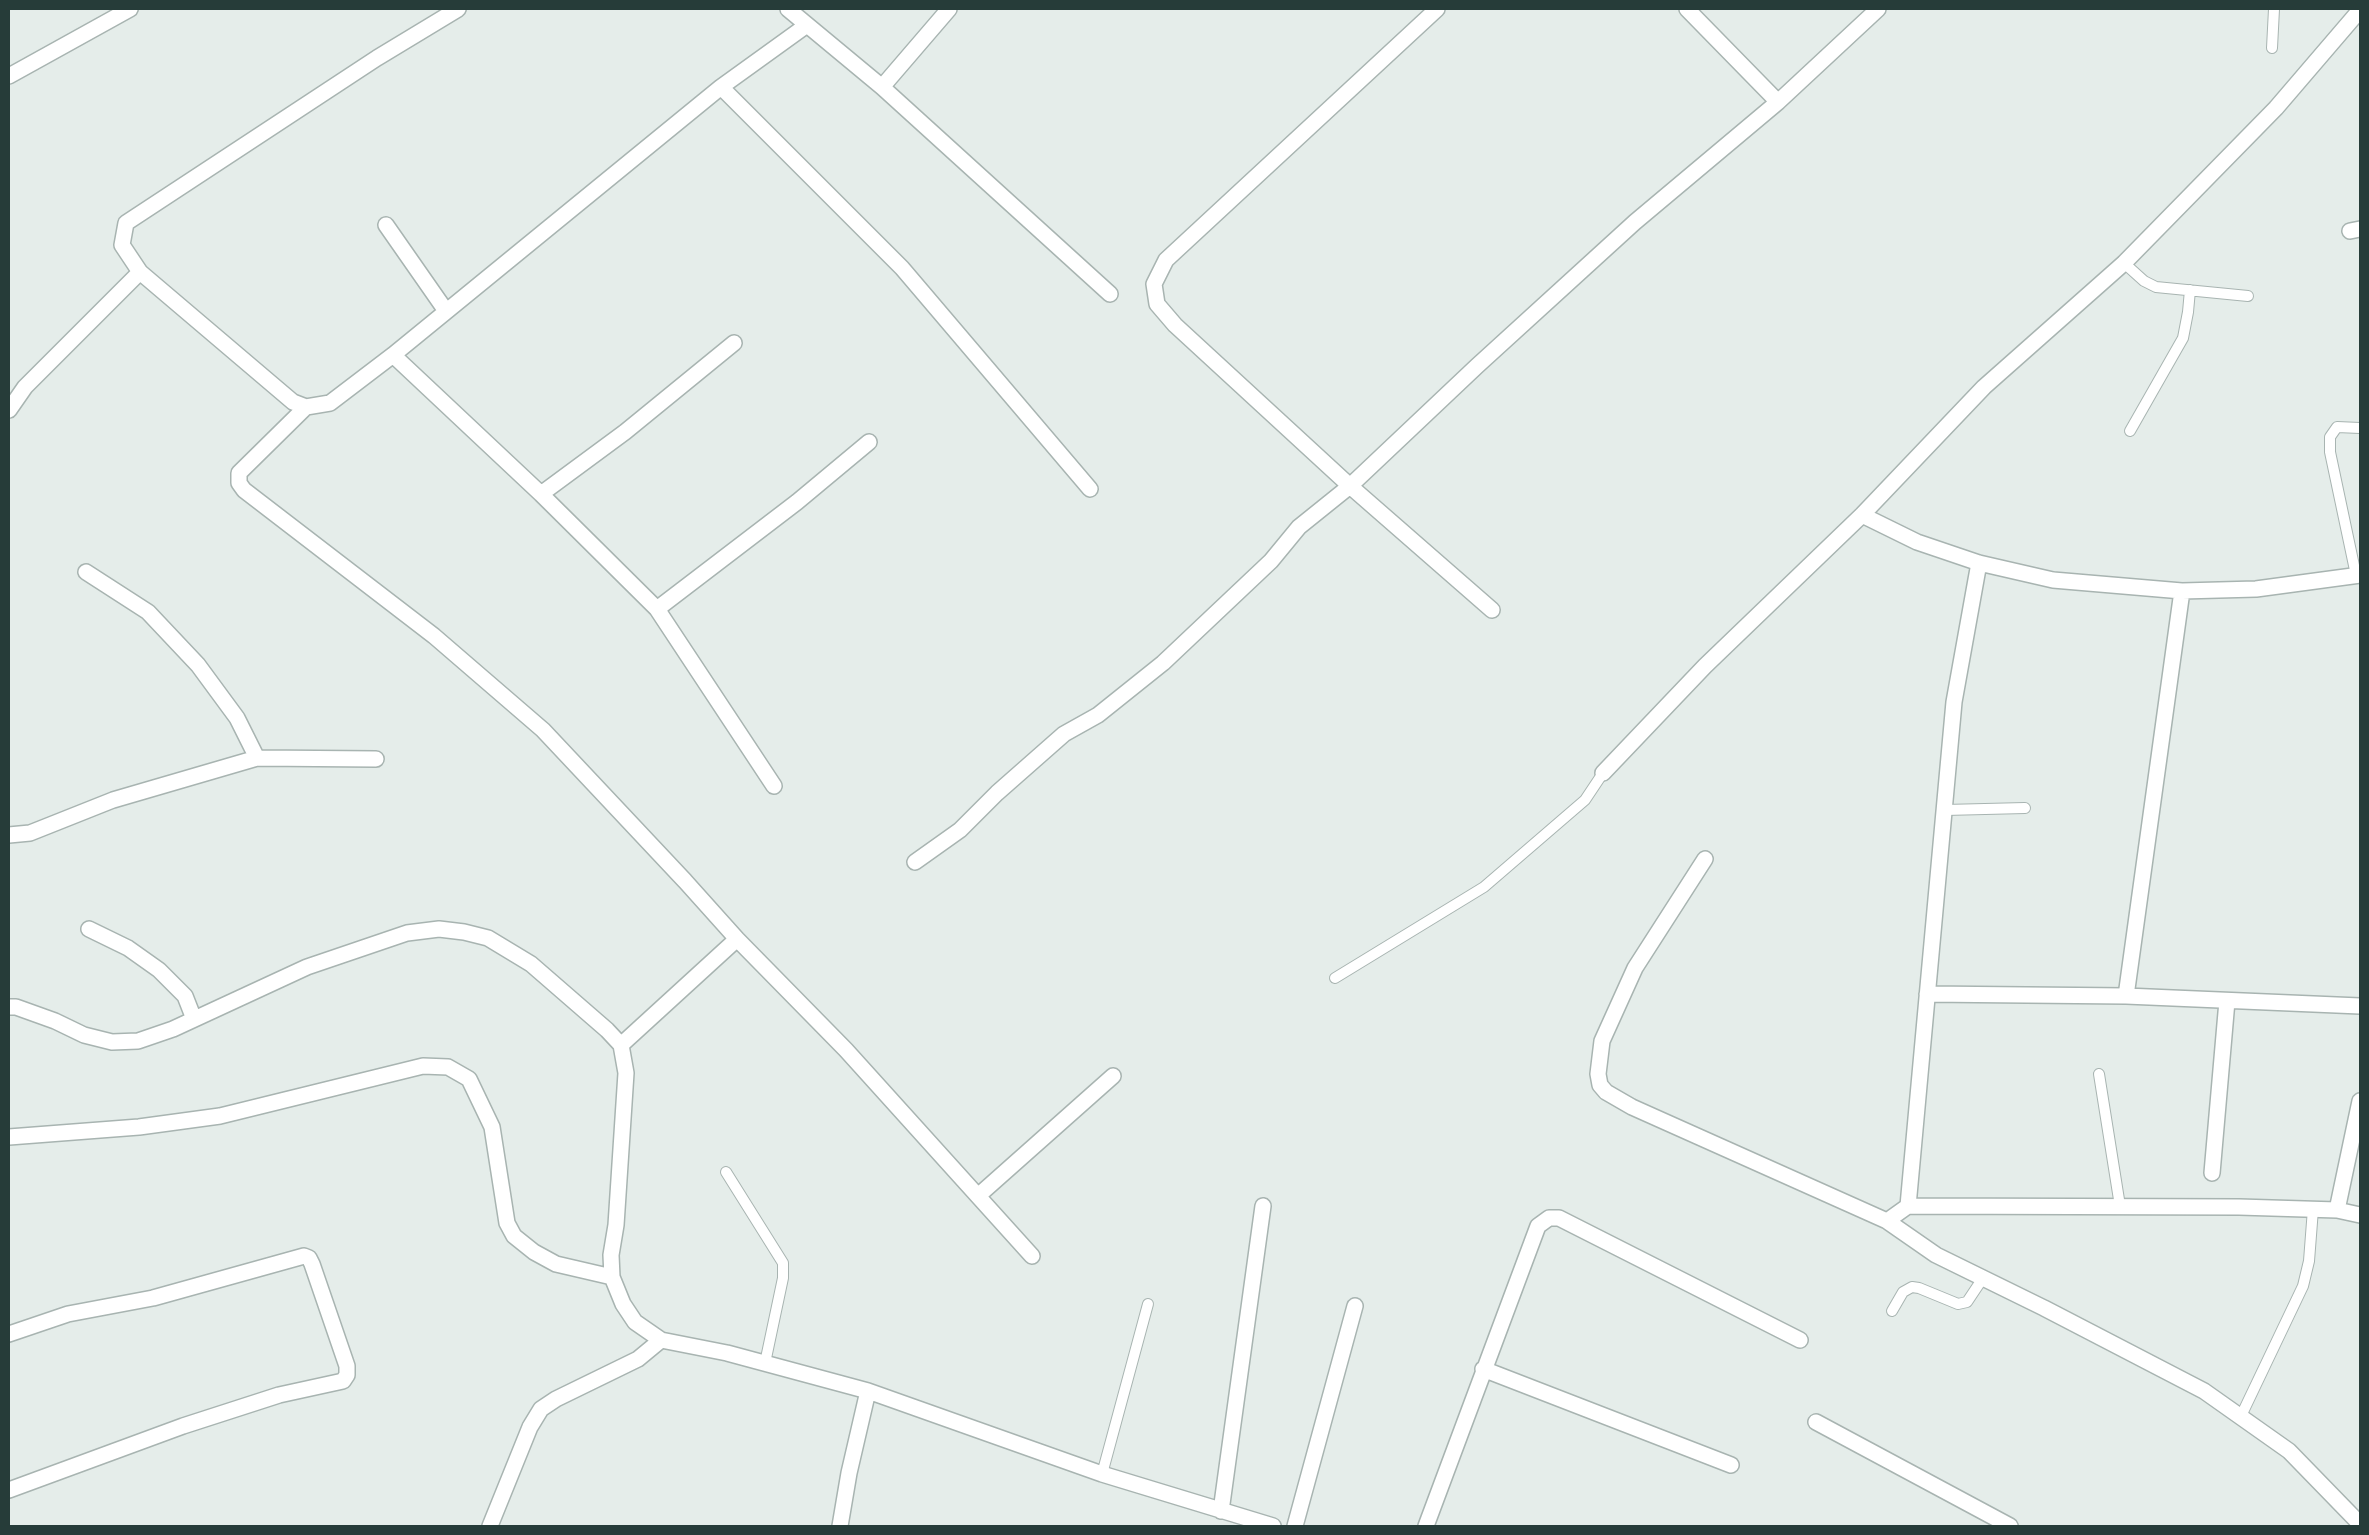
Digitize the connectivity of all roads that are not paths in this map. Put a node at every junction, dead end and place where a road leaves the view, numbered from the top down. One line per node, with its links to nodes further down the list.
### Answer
1 (130, 9): 12 (street)
2 (458, 9): 18 (street)
3 (788, 9): 10 (street)
4 (949, 9): 13 (street)
5 (1437, 9): 30 (street)
6 (1687, 9): 15 (street)
7 (1878, 9): 15 (street)
8 (2274, 9): 11 (lane)
9 (2360, 10): 17 (street)
10 (807, 25): 13 (street); 14 (street)
11 (2272, 48)
12 (9, 76)
13 (882, 86): 20 (street)
14 (720, 87): 22 (street); 31 (street)
15 (1778, 102): 30 (street)
16 (386, 225): 22 (street)
17 (2124, 264): 19 (lane); 33 (street)
18 (140, 272): 25 (street); 26 (street)
19 (2190, 290): 21 (lane); 28 (lane)
20 (1110, 294)
21 (2248, 296)
22 (446, 311): 24 (street)
23 (734, 343): 32 (street)
24 (393, 355): 25 (street); 32 (street)
25 (306, 407): 50 (street)
26 (9, 410)
27 (2360, 428): 36 (lane)
28 (2130, 431)
29 (868, 442): 38 (street)
30 (1350, 486): 39 (street); 48 (street)
31 (1090, 489)
32 (541, 494): 38 (street)
33 (1862, 515): 34 (street); 42 (street)
34 (1979, 563): 37 (street); 45 (street)
35 (86, 572): 40 (street)
36 (2358, 575): 37 (street)
37 (2182, 591): 53 (street)
38 (657, 609): 43 (street)
39 (1492, 610)
40 (258, 758): 41 (street); 46 (street)
41 (376, 759)
42 (1603, 773): 51 (lane)
43 (774, 786)
44 (2026, 808): 45 (lane)
45 (1945, 810): 52 (street)
46 (9, 835)
47 (1705, 860): 72 (street)
48 (915, 862)
49 (89, 930): 57 (street)
50 (737, 939): 58 (street); 65 (street)
51 (1335, 978)
52 (1927, 994): 53 (street); 67 (street)
53 (2126, 996): 54 (street)
54 (2227, 1002): 55 (street); 64 (street)
55 (2360, 1006)
56 (9, 1007): 57 (street)
57 (194, 1019): 58 (street)
58 (622, 1045): 74 (street)
59 (2099, 1074): 68 (lane)
60 (1113, 1076): 65 (street)
61 (2360, 1101): 70 (street)
62 (9, 1137): 74 (street)
63 (726, 1172): 82 (lane)
64 (2212, 1174)
65 (978, 1195): 73 (street)
66 (1263, 1206): 90 (street)
67 (1908, 1206): 68 (street); 72 (street)
68 (2120, 1206): 69 (street)
69 (2313, 1209): 70 (street); 85 (lane)
70 (2337, 1210): 71 (street)
71 (2360, 1215)
72 (1887, 1221): 75 (street)
73 (1032, 1256)
74 (612, 1278): 80 (street)
75 (1983, 1278): 78 (lane); 85 (street)
76 (1148, 1304): 88 (lane)
77 (1355, 1306): 95 (street)
78 (1892, 1312)
79 (9, 1334): 89 (street)
80 (661, 1340): 82 (street); 92 (street)
81 (1800, 1340): 83 (street)
82 (765, 1363): 84 (street)
83 (1483, 1369): 87 (street); 96 (street)
84 (868, 1391): 88 (street); 93 (street)
85 (2241, 1416): 91 (street)
86 (1816, 1422): 97 (street)
87 (1731, 1465)
88 (1102, 1474): 90 (street)
89 (9, 1490)
90 (1221, 1511): 94 (street)
91 (2360, 1524)
92 (490, 1526)
93 (840, 1526)
94 (1273, 1526)
95 (1295, 1526)
96 (1426, 1526)
97 (2010, 1526)

